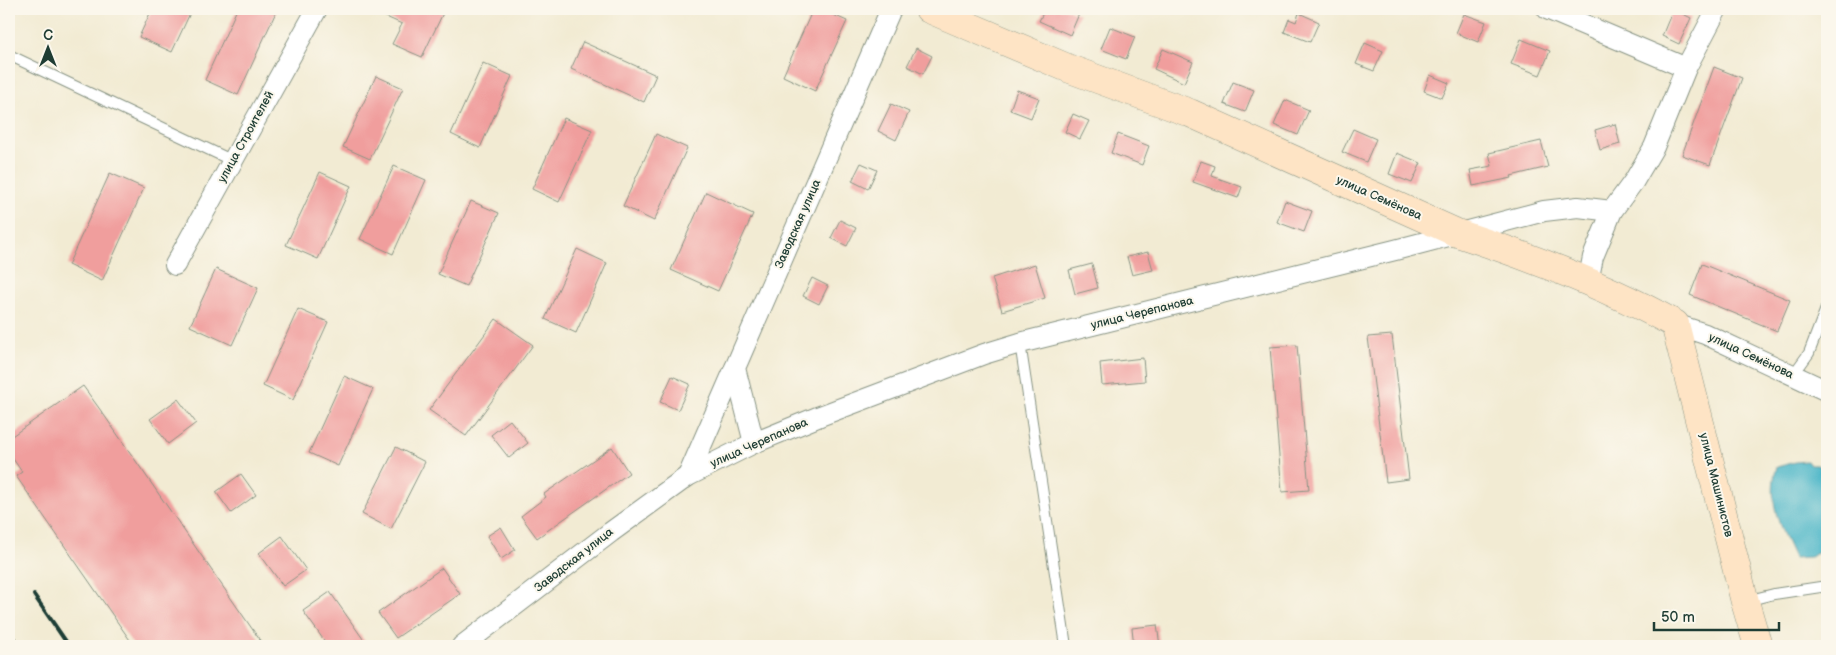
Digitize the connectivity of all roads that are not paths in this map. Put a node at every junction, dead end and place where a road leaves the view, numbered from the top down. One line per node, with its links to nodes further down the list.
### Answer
1 (316, 9): 8 (street, улица Строителей)
2 (891, 9): 16 (street, Заводская улица)
3 (929, 9): 10 (street, улица Семёнова)
4 (1547, 9): 7 (street)
5 (1717, 9): 7 (street)
6 (9, 55): 8 (lane)
7 (1686, 68): 9 (street)
8 (232, 161): 11 (street, улица Строителей)
9 (1612, 211): 10 (street, улица Черепанова); 12 (street)
10 (1457, 233): 12 (street, улица Семёнова); 15 (street, улица Черепанова)
11 (175, 265)
12 (1588, 282): 14 (street, улица Семёнова)
13 (1827, 306): 17 (lane)
14 (1675, 324): 17 (street, улица Семёнова); 22 (street, улица Машинистов)
15 (1020, 343): 19 (street, улица Черепанова); 24 (lane)
16 (735, 368): 19 (street); 20 (street, Заводская улица)
17 (1793, 375): 18 (street, улица Семёнова)
18 (1827, 391)
19 (754, 443): 20 (street, улица Черепанова)
20 (688, 476): 23 (street, Заводская улица)
21 (1827, 586): 22 (lane)
22 (1745, 602): 25 (street, улица Машинистов)
23 (462, 646)
24 (1066, 646)
25 (1758, 646)

